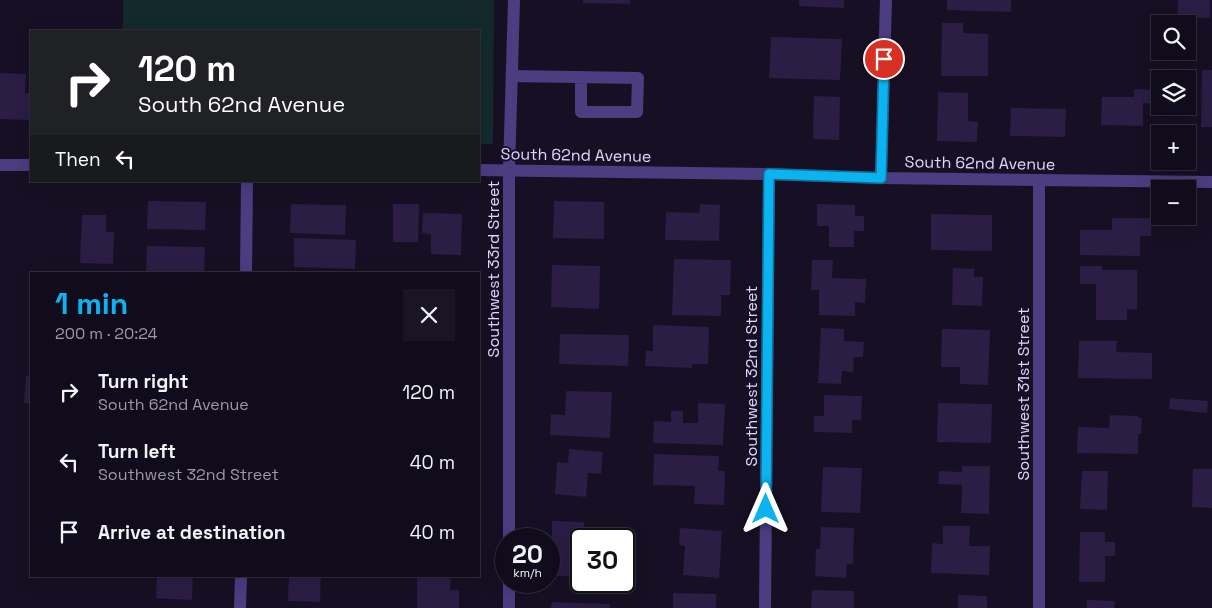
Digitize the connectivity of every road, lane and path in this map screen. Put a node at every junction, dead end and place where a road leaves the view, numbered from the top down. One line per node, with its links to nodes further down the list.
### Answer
1 (514, 0): 3 (street, Southwest 33rd Street)
2 (886, 0): 10 (street)
3 (512, 76): 4 (street); 8 (street, Southwest 33rd Street)
4 (581, 77): 4 (street)
5 (0, 164): 6 (street)
6 (30, 165)
7 (480, 170): 8 (street, South 62nd Avenue)
8 (510, 170): 9 (street, South 62nd Avenue); 15 (street, Southwest 33rd Street)
9 (769, 174): 10 (street, South 62nd Avenue); 20 (street, Southwest 32nd Street)
10 (881, 178): 11 (street, South 62nd Avenue)
11 (1039, 180): 13 (street, South 62nd Avenue); 21 (street, Southwest 31st Street)
12 (247, 182): 14 (street)
13 (1212, 182)
14 (246, 272)
15 (509, 528)
16 (241, 577): 18 (street)
17 (509, 593): 19 (street)
18 (240, 608)
19 (509, 608)
20 (766, 608)
21 (1040, 608)

